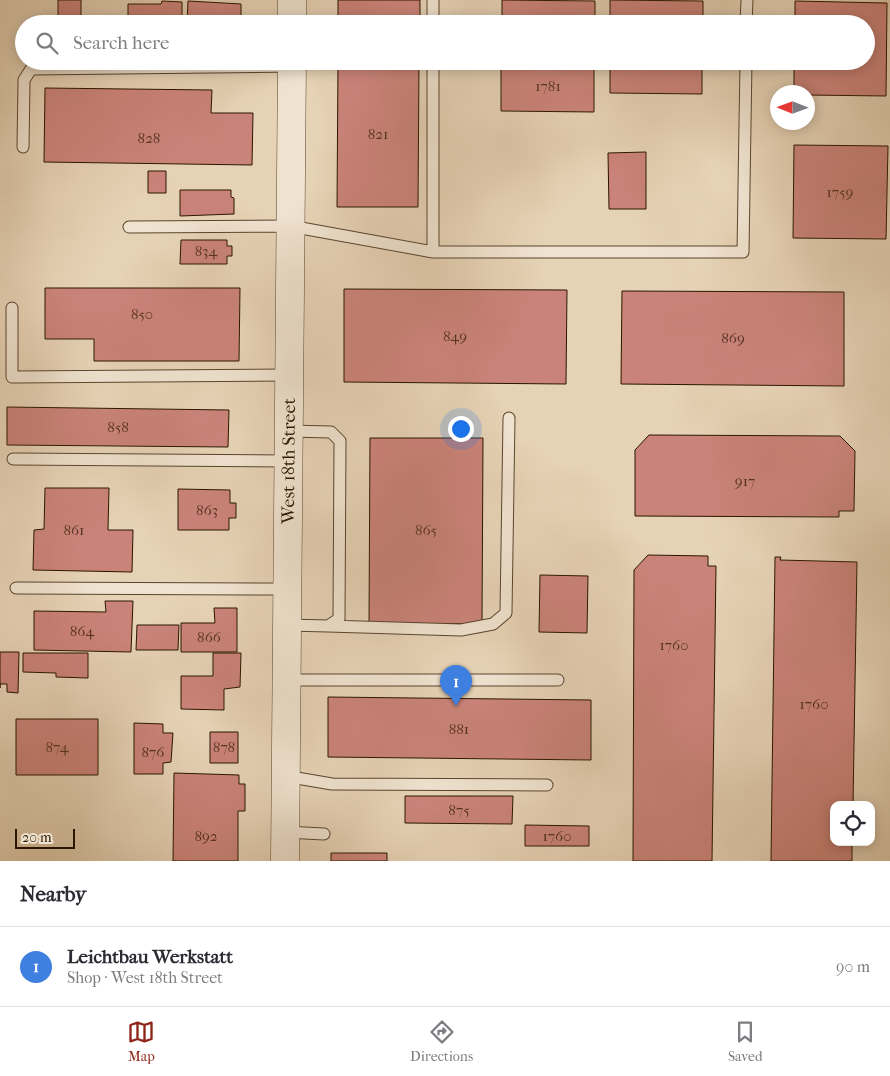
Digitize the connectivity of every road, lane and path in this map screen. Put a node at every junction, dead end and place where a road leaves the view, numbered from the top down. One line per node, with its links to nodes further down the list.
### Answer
1 (292, 0): 4 (street)
2 (433, 0): 5 (lane)
3 (747, 0): 6 (lane)
4 (292, 15)
5 (433, 15)
6 (746, 15)
7 (30, 70): 11 (lane)
8 (292, 70): 12 (street, West 18th Street)
9 (433, 70): 14 (lane)
10 (746, 70): 14 (lane)
11 (22, 147)
12 (290, 226): 13 (lane); 14 (lane); 16 (street, West 18th Street)
13 (129, 227)
14 (433, 252)
15 (12, 308): 16 (lane)
16 (289, 375): 18 (street, West 18th Street)
17 (509, 418): 24 (lane)
18 (288, 432): 20 (street, West 18th Street); 24 (lane)
19 (13, 459): 20 (lane)
20 (288, 461): 22 (street, West 18th Street)
21 (16, 588): 22 (lane)
22 (287, 589): 23 (street, West 18th Street)
23 (287, 625): 24 (lane); 25 (street, West 18th Street)
24 (328, 626)
25 (286, 680): 26 (lane); 27 (street, West 18th Street)
26 (558, 680)
27 (286, 776): 28 (lane); 29 (street, West 18th Street)
28 (547, 785)
29 (285, 832): 30 (lane); 31 (street, West 18th Street)
30 (324, 834)
31 (285, 861)

